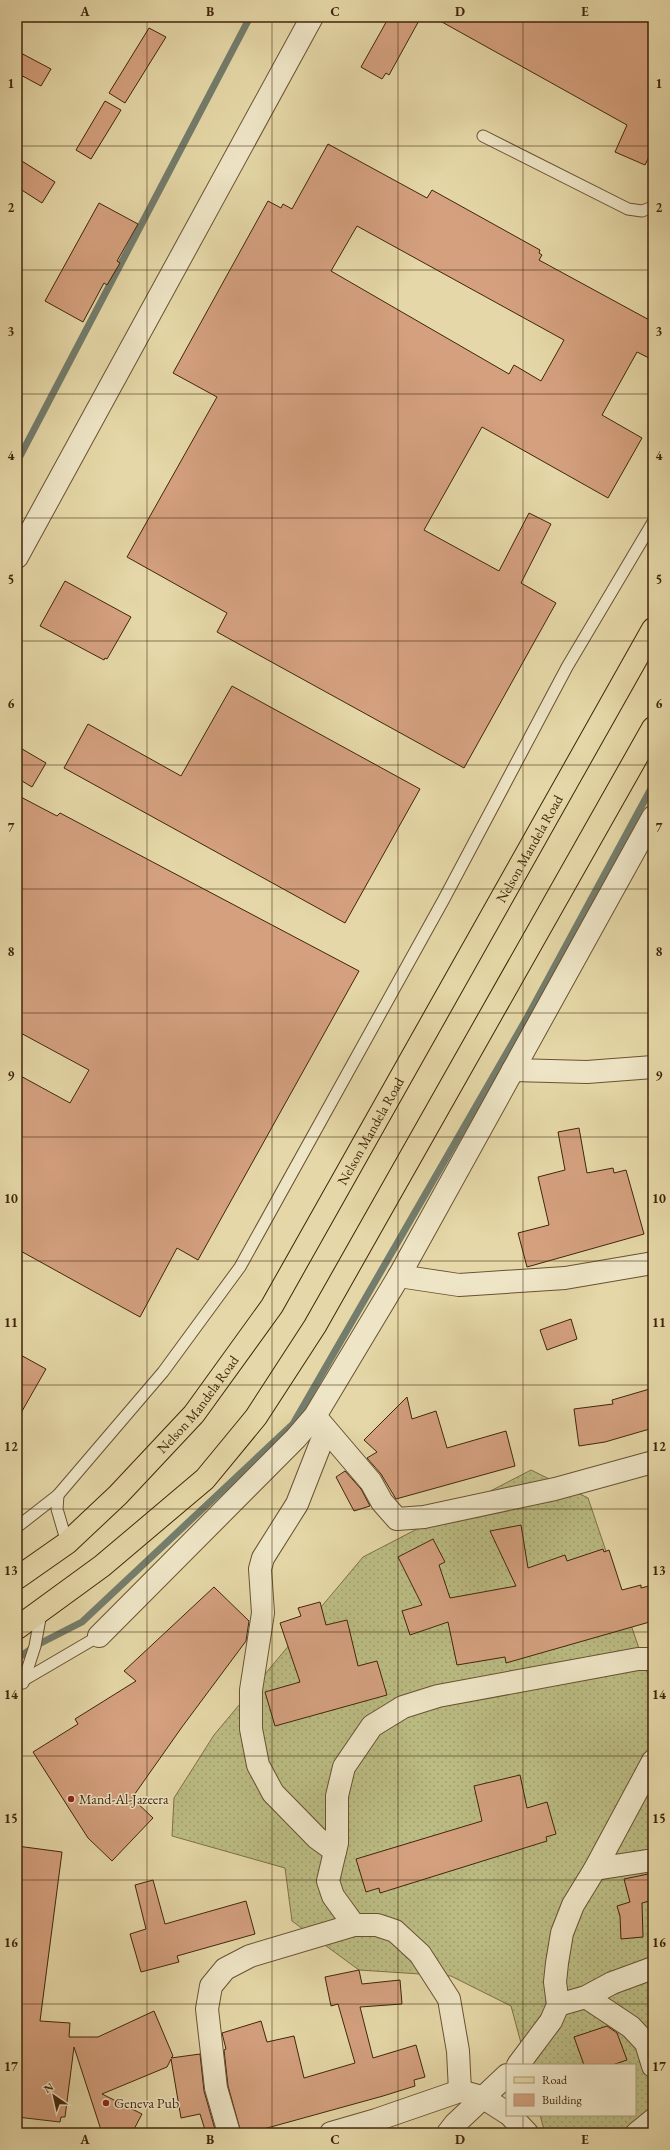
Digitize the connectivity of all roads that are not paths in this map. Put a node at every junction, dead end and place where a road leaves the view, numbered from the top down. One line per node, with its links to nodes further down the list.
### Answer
1 (312, 17): 5 (street)
2 (483, 136): 3 (lane)
3 (653, 207)
4 (653, 522): 15 (lane)
5 (17, 556)
6 (653, 629): 17 (main road, Nelson Mandela Road)
7 (653, 728): 19 (main road)
8 (653, 816): 10 (street)
9 (653, 1067): 10 (street)
10 (513, 1070): 12 (street)
11 (653, 1263): 12 (street)
12 (399, 1276): 13 (street)
13 (320, 1423): 14 (street); 21 (street); 26 (street)
14 (653, 1462)
15 (58, 1495): 16 (lane); 17 (lane)
16 (17, 1527)
17 (67, 1543): 18 (main road, Nelson Mandela Road)
18 (17, 1578)
19 (41, 1612): 20 (main road); 23 (lane)
20 (17, 1628)
21 (99, 1636): 23 (lane)
22 (653, 1659): 26 (street)
23 (21, 1682): 24 (lane)
24 (17, 1691)
25 (653, 1761): 28 (street)
26 (336, 1851): 29 (street)
27 (653, 1860): 28 (street)
28 (595, 1869): 32 (street)
29 (354, 1925): 36 (street); 40 (street)
30 (653, 1968): 31 (street)
31 (586, 1997): 32 (street); 34 (street)
32 (558, 2005): 33 (street)
33 (519, 2064)
34 (653, 2066)
35 (506, 2076): 37 (street)
36 (460, 2091): 37 (street); 41 (street)
37 (482, 2097): 38 (street); 42 (street)
38 (506, 2112)
39 (511, 2116): 43 (street)
40 (229, 2133)
41 (331, 2133)
42 (448, 2133)
43 (527, 2133)

